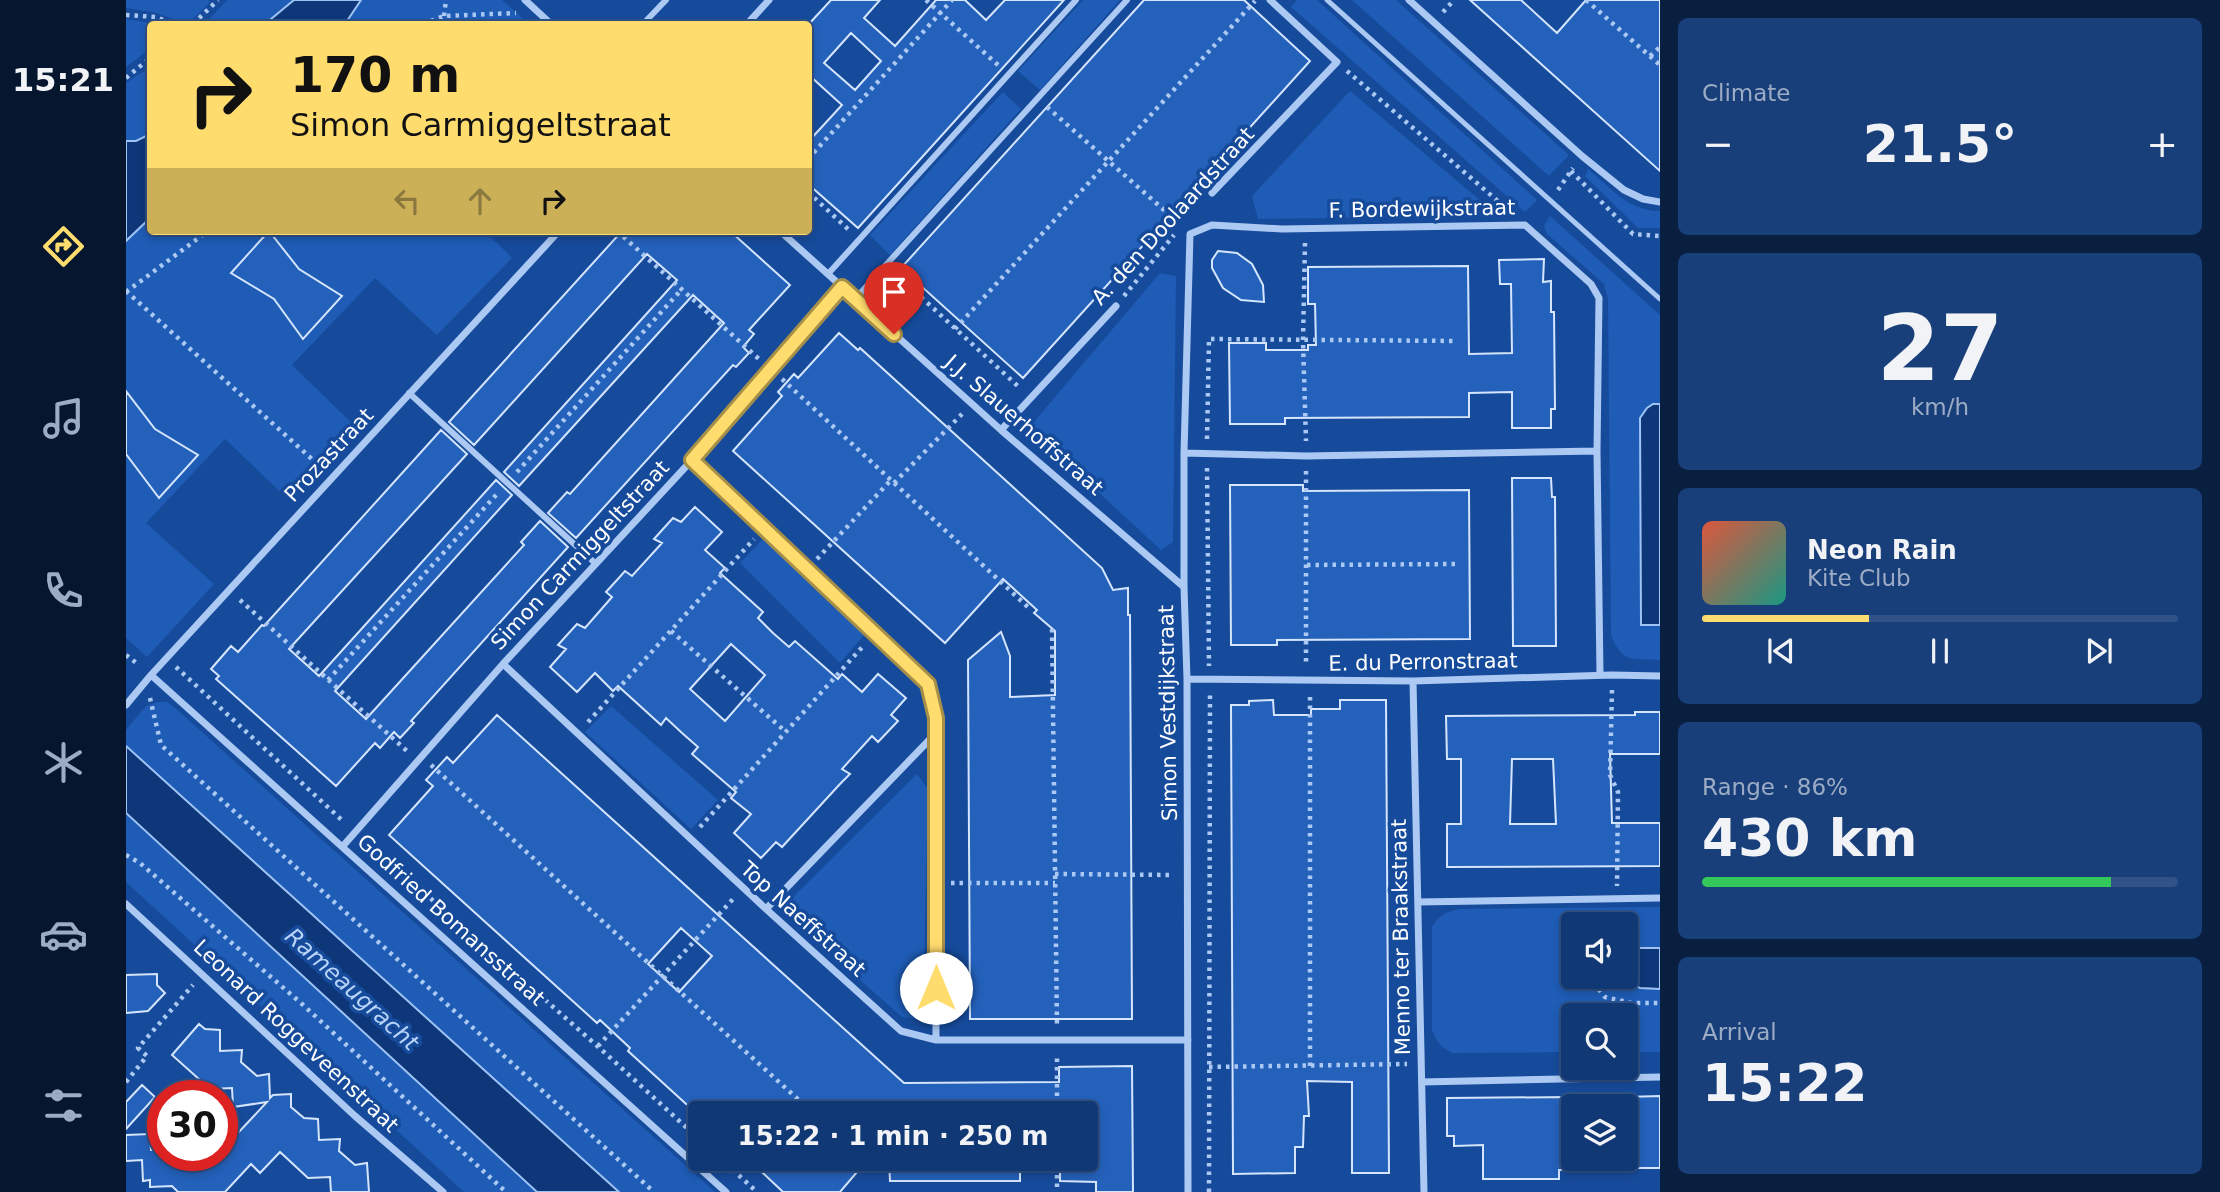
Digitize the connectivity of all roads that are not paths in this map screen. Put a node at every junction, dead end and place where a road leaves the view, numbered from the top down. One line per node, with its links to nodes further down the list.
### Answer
1 (524, 0): 9 (street)
2 (666, 0): 10 (street)
3 (769, 0): 11 (street)
4 (1076, 0): 17 (street)
5 (1127, 0): 19 (street)
6 (1270, 0): 12 (street, A. den Doolaardstraat)
7 (1327, 0): 20 (lane)
8 (1409, 0): 13 (street)
9 (547, 21)
10 (646, 21)
11 (750, 21)
12 (1212, 193)
13 (1660, 202)
14 (1190, 234): 24 (street, F. Bordewijkstraat); 25 (street, Simon Vestdijkstraat)
15 (555, 235): 22 (street, Prozastraat)
16 (784, 235): 17 (street, J.J. Slauerhoffstraat)
17 (828, 274): 18 (street, J.J. Slauerhoffstraat)
18 (842, 287): 19 (street, J.J. Slauerhoffstraat); 26 (street, Simon Carmiggeltstraat)
19 (855, 299): 23 (street, J.J. Slauerhoffstraat)
20 (1660, 299)
21 (1116, 306): 23 (street, A. den Doolaardstraat)
22 (409, 393): 27 (street); 32 (street, Prozastraat)
23 (1001, 430): 28 (street, J.J. Slauerhoffstraat)
24 (1597, 451): 25 (street); 30 (street, F. Bordewijkstraat)
25 (1184, 453): 28 (street, Simon Vestdijkstraat)
26 (692, 460): 27 (street, Simon Carmiggeltstraat); 36 (street)
27 (596, 564): 29 (street, Simon Carmiggeltstraat)
28 (1184, 587): 33 (street, Simon Vestdijkstraat)
29 (503, 664): 37 (street, Simon Carmiggeltstraat); 41 (street, Top Naeffstraat)
30 (1600, 675): 31 (street, E. du Perronstraat); 34 (street, E. du Perronstraat)
31 (1660, 676)
32 (149, 678): 35 (street, Prozastraat); 37 (street, Godfried Bomansstraat)
33 (1187, 679): 34 (street, E. du Perronstraat); 43 (street, Simon Vestdijkstraat)
34 (1413, 681): 39 (street, Menno ter Braakstraat)
35 (126, 705)
36 (936, 733): 41 (street); 42 (street)
37 (343, 846): 47 (street, Godfried Bomansstraat)
38 (1660, 898): 39 (street)
39 (1418, 902): 45 (street, Menno ter Braakstraat)
40 (126, 904): 46 (street, Leonard Roggeveenstraat)
41 (766, 909): 42 (street, Top Naeffstraat)
42 (936, 1040): 43 (street, Top Naeffstraat)
43 (1188, 1040): 48 (street, Simon Vestdijkstraat)
44 (1660, 1077): 45 (street)
45 (1422, 1082): 49 (street, Menno ter Braakstraat)
46 (443, 1192)
47 (726, 1192)
48 (1188, 1192)
49 (1424, 1192)

